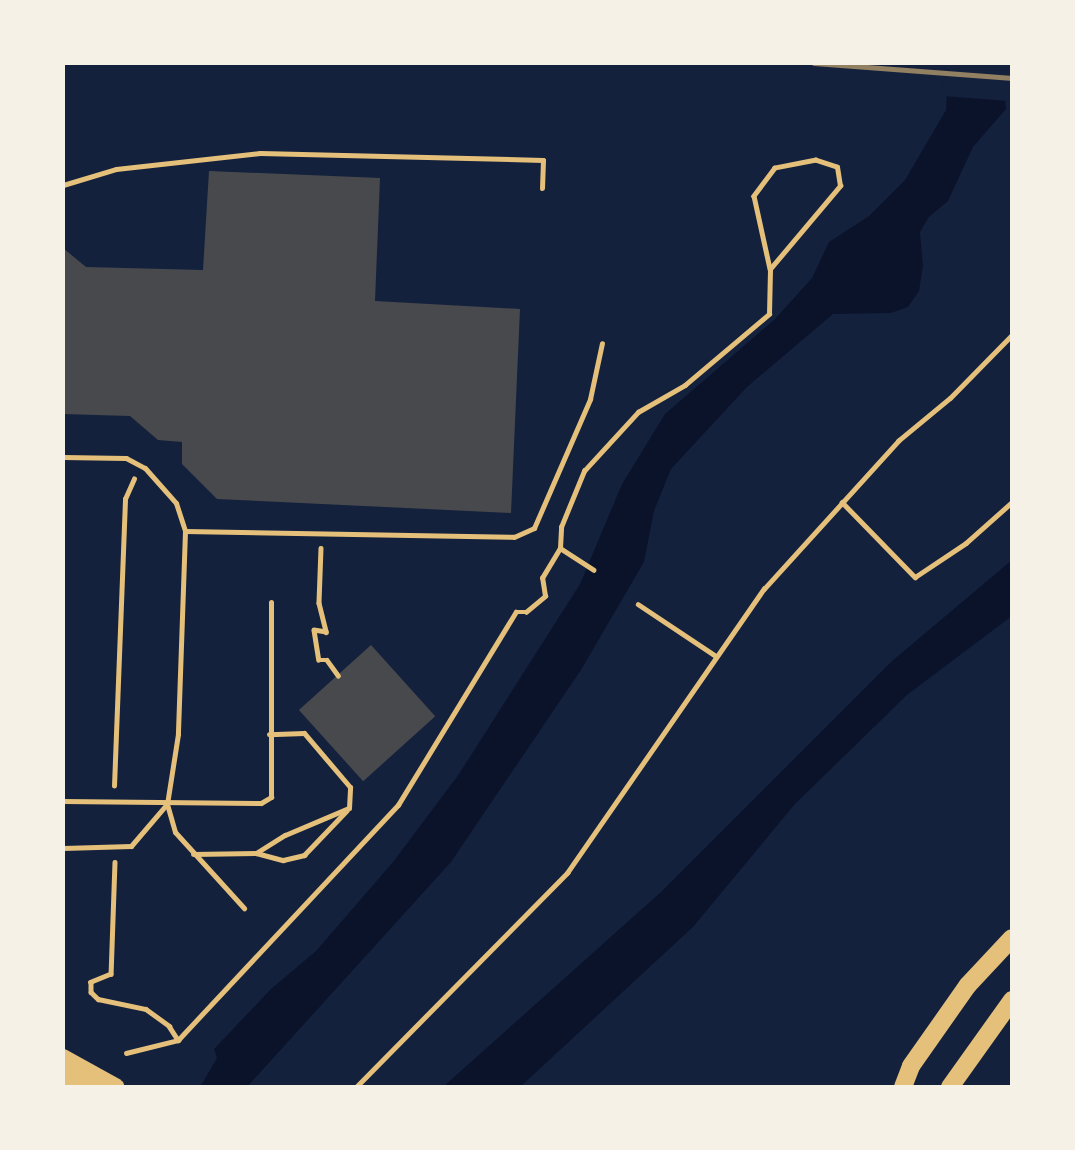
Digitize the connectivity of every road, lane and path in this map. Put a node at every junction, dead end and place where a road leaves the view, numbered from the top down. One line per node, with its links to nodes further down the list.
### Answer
1 (63, 186): 2 (lane)
2 (542, 188)
3 (770, 269): 3 (path); 12 (path)
4 (1012, 335): 8 (path)
5 (602, 343): 11 (lane)
6 (63, 457): 7 (lane)
7 (145, 468): 10 (lane); 21 (path)
8 (842, 502): 9 (path); 17 (path)
9 (1012, 502)
10 (185, 530): 11 (lane); 22 (lane)
11 (324, 534): 18 (path)
12 (560, 548): 13 (path); 14 (path)
13 (557, 556)
14 (594, 570)
15 (271, 602): 19 (lane)
16 (638, 604): 17 (path)
17 (716, 656): 36 (path)
18 (338, 675)
19 (269, 734): 22 (lane); 23 (lane)
20 (63, 801): 21 (lane)
21 (114, 802): 22 (lane)
22 (167, 804): 25 (lane); 27 (lane)
23 (349, 807): 26 (lane); 26 (lane)
24 (63, 848): 25 (lane)
25 (115, 849): 31 (path)
26 (256, 853): 27 (lane)
27 (193, 854): 28 (lane)
28 (244, 908)
29 (1012, 938): 37 (main road)
30 (1012, 1000): 38 (main road)
31 (178, 1040)
32 (63, 1058): 35 (main road)
33 (63, 1076): 34 (main road)
34 (101, 1087)
35 (116, 1087)
36 (356, 1087)
37 (903, 1087)
38 (950, 1087)

